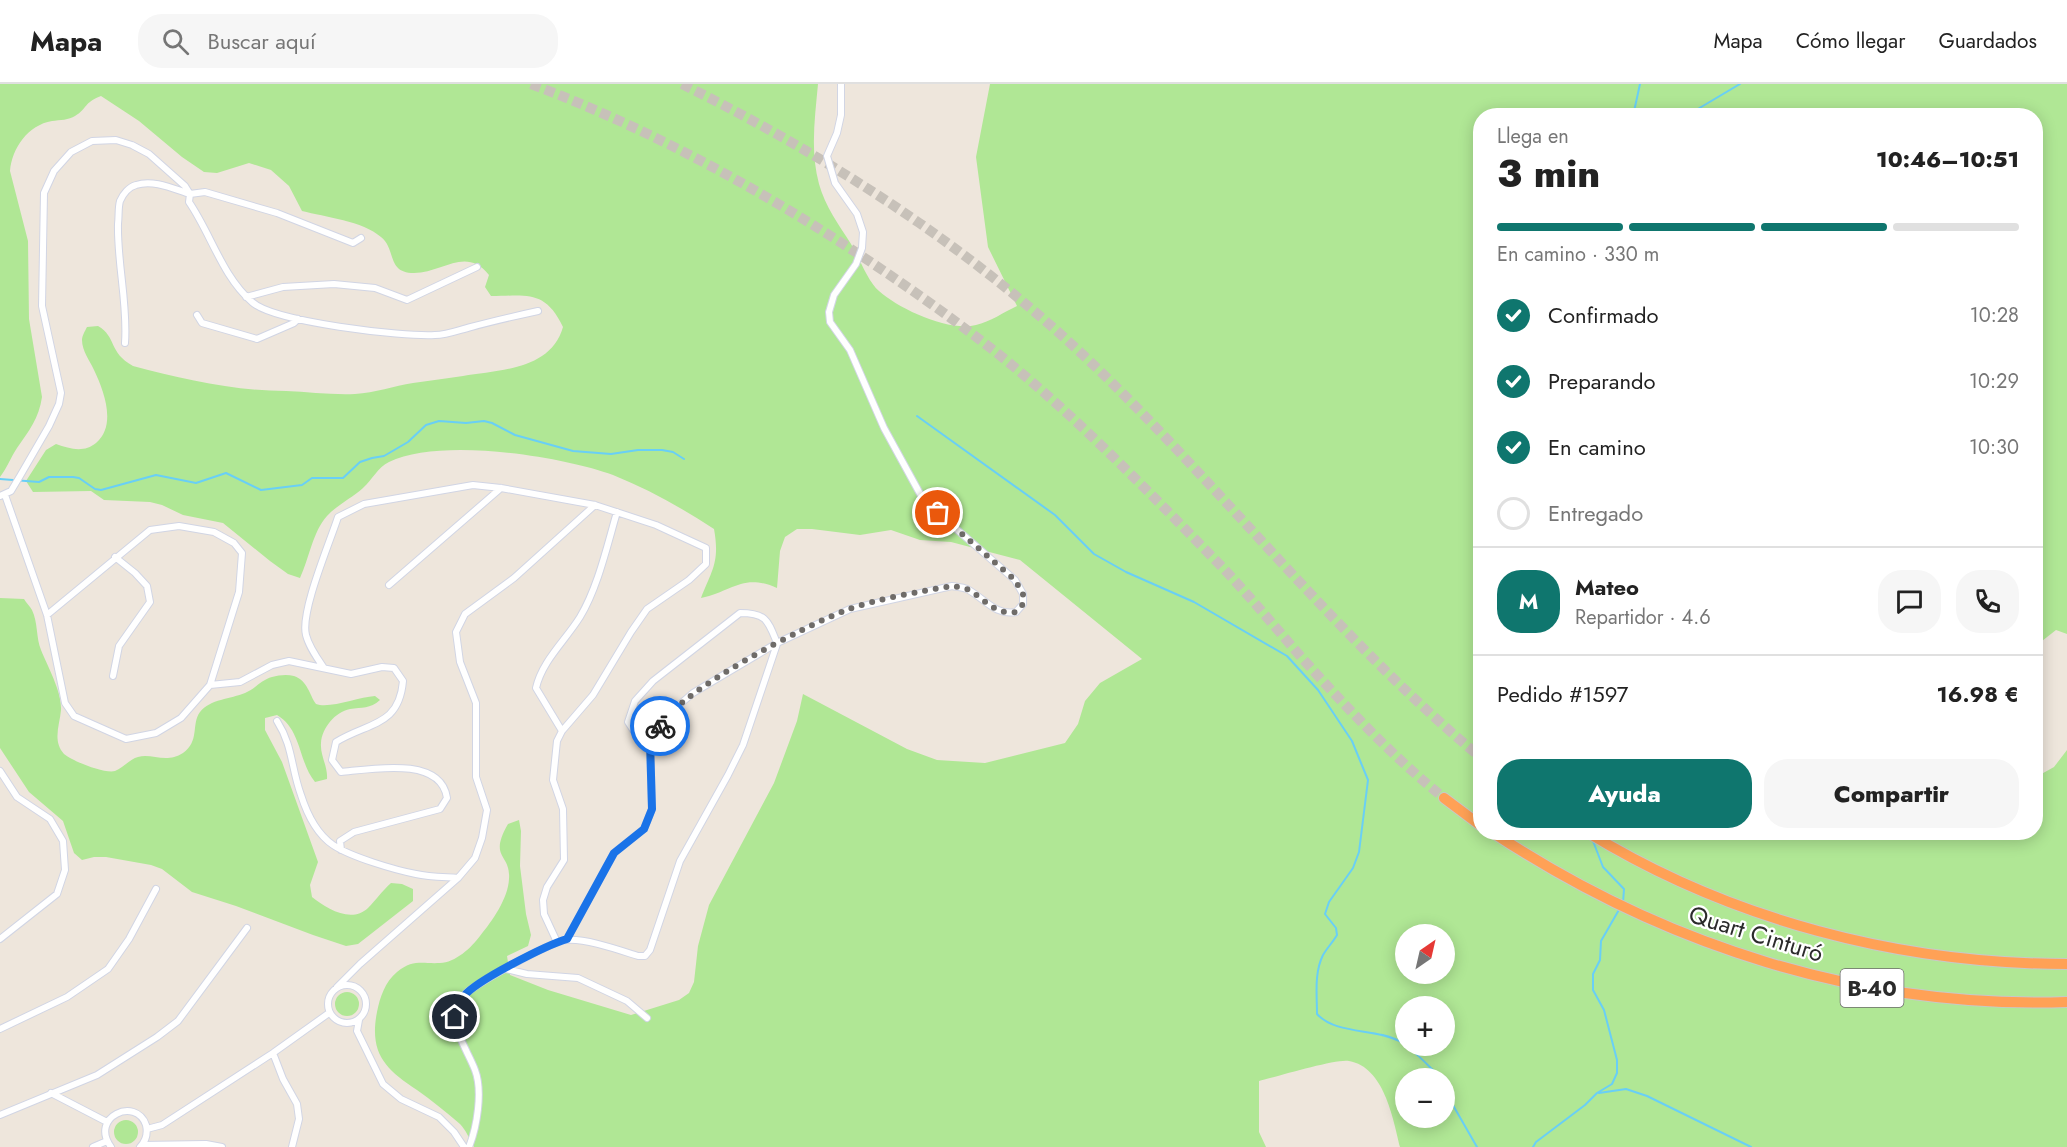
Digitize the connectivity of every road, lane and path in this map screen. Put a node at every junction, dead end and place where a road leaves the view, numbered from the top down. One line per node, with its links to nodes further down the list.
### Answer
1 (841, 84): 17 (street)
2 (190, 194): 3 (street); 5 (street); 9 (street); 11 (street)
3 (361, 238)
4 (477, 267): 5 (street)
5 (246, 297): 8 (street)
6 (538, 311): 8 (street)
7 (197, 315): 8 (street)
8 (298, 319)
9 (125, 343)
10 (501, 488): 12 (street); 15 (street); 18 (street)
11 (3, 495): 16 (street)
12 (595, 505): 13 (street); 30 (street)
13 (617, 512): 22 (street); 22 (street)
14 (115, 557): 16 (street); 19 (street); 20 (street)
15 (389, 585)
16 (47, 615): 20 (street)
17 (777, 644): 23 (street); 23 (street); 34 (street)
18 (324, 668): 20 (street); 29 (street)
19 (113, 676)
20 (210, 685)
21 (277, 721): 29 (street)
22 (562, 730): 35 (street)
23 (650, 741): 34 (street)
24 (0, 771): 33 (street)
25 (1444, 798): 26 (highway)
26 (1473, 820)
27 (1504, 840): 39 (highway, Quart Cinturó / B-40)
28 (1600, 840): 36 (highway, Quart Cinturó / B-40)
29 (341, 850): 30 (street)
30 (458, 878): 38 (street)
31 (156, 889): 43 (street)
32 (247, 928): 45 (street)
33 (0, 939)
34 (567, 939): 35 (street)
35 (557, 942): 37 (street)
36 (2067, 964)
37 (505, 969): 41 (street); 55 (street)
38 (337, 987): 40 (street); 42 (street)
39 (2067, 1002)
40 (329, 1013): 42 (street); 44 (street)
41 (647, 1018)
42 (359, 1020): 54 (street)
43 (0, 1029)
44 (273, 1053): 48 (street); 53 (street)
45 (51, 1094): 46 (street); 47 (street)
46 (0, 1114)
47 (107, 1122): 48 (street); 49 (street)
48 (147, 1129): 50 (street)
49 (109, 1144): 51 (street)
50 (141, 1146): 52 (street)
51 (93, 1147)
52 (222, 1147)
53 (292, 1147)
54 (464, 1147)
55 (469, 1147)

